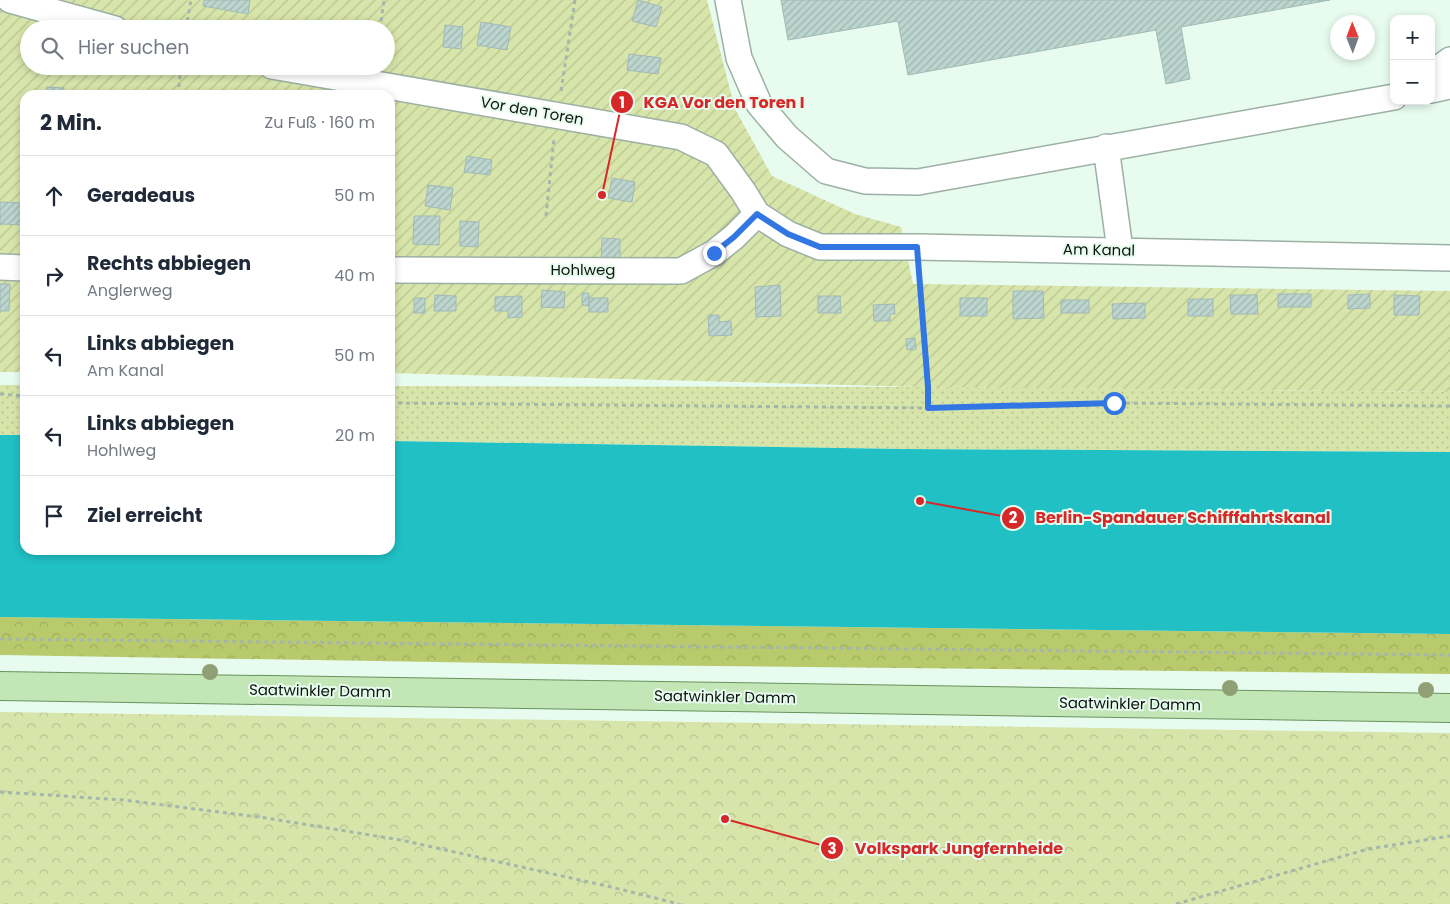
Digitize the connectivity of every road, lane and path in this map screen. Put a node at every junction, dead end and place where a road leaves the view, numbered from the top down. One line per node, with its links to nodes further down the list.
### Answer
1 (10, 0): 5 (street)
2 (191, 0): 6 (path)
3 (384, 0): 7 (path)
4 (728, 0): 18 (street)
5 (82, 20)
6 (188, 20)
7 (381, 20)
8 (1450, 60): 9 (street)
9 (1435, 71)
10 (180, 75): 14 (path)
11 (324, 75): 19 (street, Vor den Toren)
12 (1450, 86): 13 (street)
13 (1435, 89)
14 (179, 90)
15 (1390, 94): 17 (street)
16 (1390, 98): 17 (street)
17 (1367, 102): 18 (street)
18 (1106, 147): 21 (street)
19 (757, 214): 20 (street, Am Kanal); 25 (street, Hohlweg)
20 (917, 247): 21 (street, Am Kanal); 30 (path)
21 (1120, 250): 22 (street, Am Kanal)
22 (1450, 258)
23 (0, 267): 24 (street)
24 (20, 268)
25 (395, 270)
26 (0, 394): 27 (path)
27 (20, 396)
28 (395, 403): 30 (path)
29 (1450, 406): 30 (path)
30 (928, 408)
31 (0, 639): 32 (path)
32 (1450, 655)
33 (0, 686): 34 (main road, Saatwinkler Damm)
34 (1450, 708)
35 (0, 792): 37 (path)
36 (1450, 836): 38 (path)
37 (679, 904)
38 (1176, 904)

